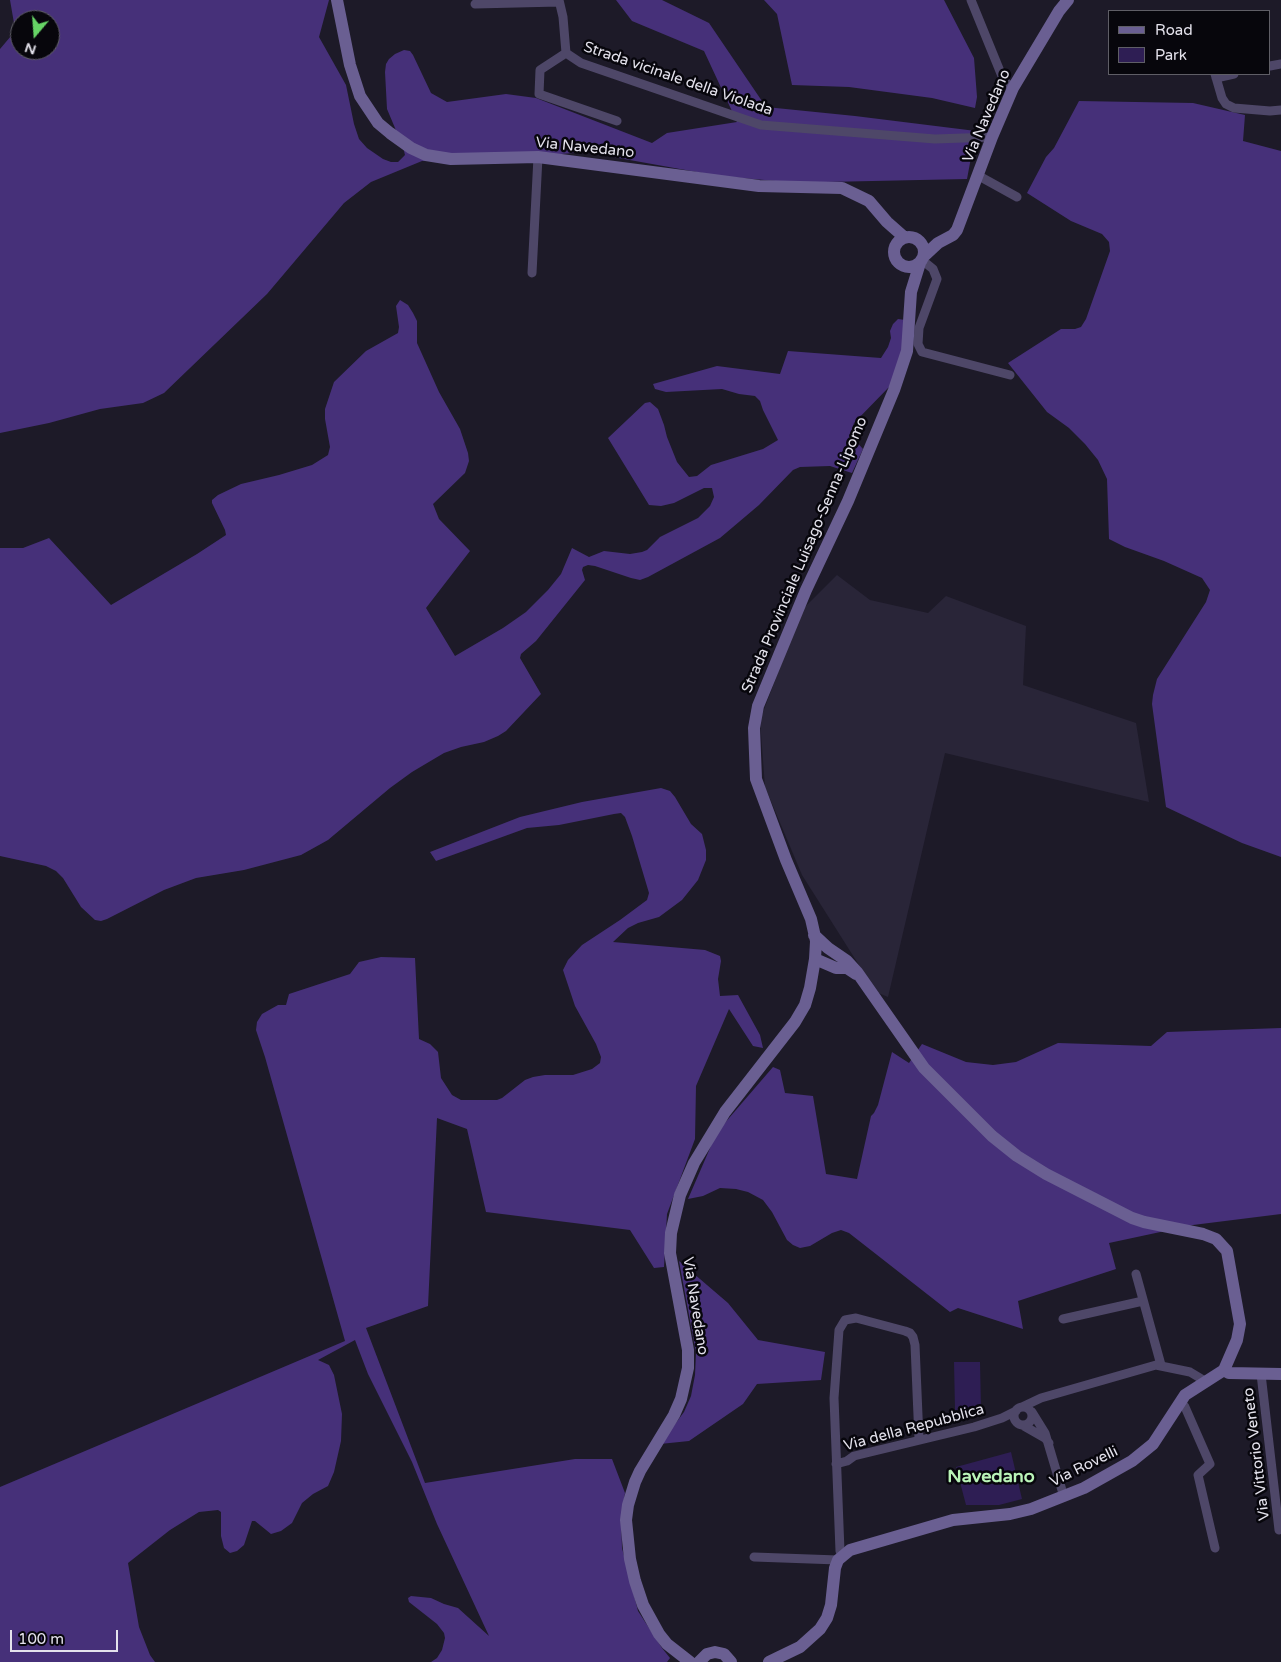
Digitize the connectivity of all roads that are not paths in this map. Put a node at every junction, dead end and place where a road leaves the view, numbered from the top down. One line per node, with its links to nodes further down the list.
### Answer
1 (337, 0): 12 (street, Via Navedano)
2 (971, 0): 8 (street)
3 (1068, 0): 8 (street, Via Navedano)
4 (559, 1): 5 (street); 6 (street)
5 (476, 4)
6 (566, 53): 10 (street); 11 (street, Strada vicinale della Violada)
7 (1216, 76): 9 (street)
8 (1013, 88): 11 (street, Via Navedano)
9 (1281, 110)
10 (617, 121)
11 (992, 138): 13 (street, Via Navedano)
12 (538, 157): 15 (street, Via Navedano); 20 (street)
13 (978, 176): 14 (street); 17 (street, Via Navedano)
14 (1017, 196)
15 (900, 241): 16 (street); 19 (street)
16 (920, 241): 17 (street); 18 (street)
17 (938, 243): 18 (street, Via Navedano)
18 (922, 259): 19 (street); 21 (street, Strada Provinciale Luisago-Senna-Lipomo); 22 (street)
19 (906, 266): 21 (street, Strada Provinciale Luisago-Senna-Lipomo)
20 (532, 273)
21 (911, 292): 23 (street, Strada Provinciale Luisago-Senna-Lipomo)
22 (1010, 375)
23 (814, 935): 24 (street); 25 (street, Strada Provinciale Luisago-Senna-Lipomo)
24 (835, 952): 25 (street); 27 (street)
25 (815, 960): 26 (street); 28 (street, Strada Provinciale Luisago-Senna-Lipomo)
26 (836, 968): 27 (street); 28 (street)
27 (860, 976): 33 (street)
28 (810, 988): 50 (street, Via Navedano)
29 (1136, 1274): 30 (street)
30 (1143, 1301): 31 (street); 32 (street)
31 (1063, 1320)
32 (1160, 1365): 36 (street); 38 (street, Via della Repubblica)
33 (1224, 1370): 34 (street); 36 (street, Via Rovelli)
34 (1261, 1374): 35 (street); 46 (street, Via Vittorio Veneto)
35 (1281, 1374)
36 (1205, 1381): 37 (street, Via Rovelli)
37 (1180, 1402): 45 (street, Via Rovelli); 47 (street)
38 (1019, 1409): 39 (street); 40 (street, Via della Repubblica); 41 (street)
39 (1032, 1412): 41 (street); 43 (street)
40 (1002, 1418): 41 (street); 42 (street, Via della Repubblica)
41 (1020, 1424): 43 (street)
42 (919, 1439): 44 (street, Via della Repubblica); 44 (street)
43 (1049, 1443): 45 (street)
44 (836, 1464): 49 (street, Via della Repubblica)
45 (1064, 1496): 49 (street, Via Rovelli)
46 (1279, 1530)
47 (1215, 1548)
48 (754, 1557): 49 (street, Via Rovelli)
49 (840, 1557): 54 (street)
50 (675, 1650): 51 (street); 53 (street, Via Navedano)
51 (703, 1658): 52 (street)
52 (732, 1661)
53 (690, 1662)
54 (769, 1662)

